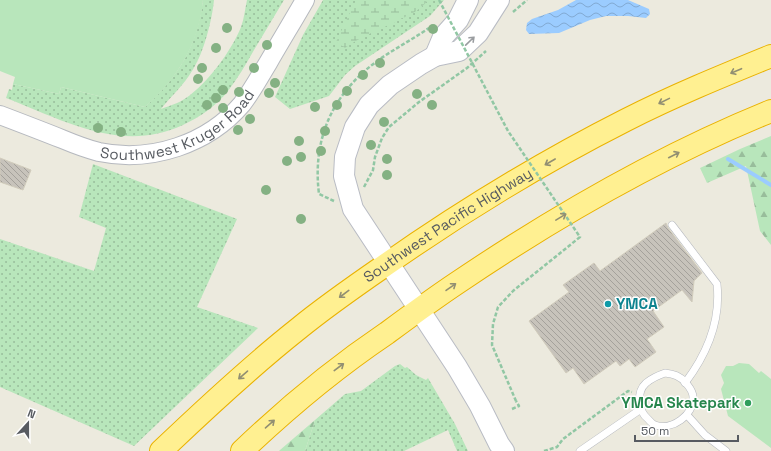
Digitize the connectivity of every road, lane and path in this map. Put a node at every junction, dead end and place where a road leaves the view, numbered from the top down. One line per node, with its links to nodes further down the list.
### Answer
1 (305, 0): 11 (street, Southwest Kruger Road)
2 (439, 0): 18 (path, bridge)
3 (468, 0): 8 (main road)
4 (499, 0): 8 (main road, one-way to 4)
5 (527, 0): 6 (path)
6 (508, 18)
7 (487, 49): 12 (path)
8 (435, 56): 14 (main road)
9 (771, 56): 14 (highway, Southwest Pacific Highway, one-way to 14)
10 (771, 110): 15 (highway, one-way to 10)
11 (0, 115)
12 (373, 170)
13 (672, 225): 16 (lane)
14 (388, 263): 15 (main road); 22 (highway, Southwest Pacific Highway, one-way to 22)
15 (419, 309): 21 (main road); 23 (highway, one-way to 15)
16 (685, 382): 17 (lane); 20 (lane)
17 (640, 394): 19 (lane); 24 (path)
18 (512, 409)
19 (641, 409): 20 (lane); 25 (lane)
20 (687, 415): 26 (lane)
21 (501, 449)
22 (161, 451)
23 (242, 451)
24 (544, 451)
25 (580, 451)
26 (726, 451)

